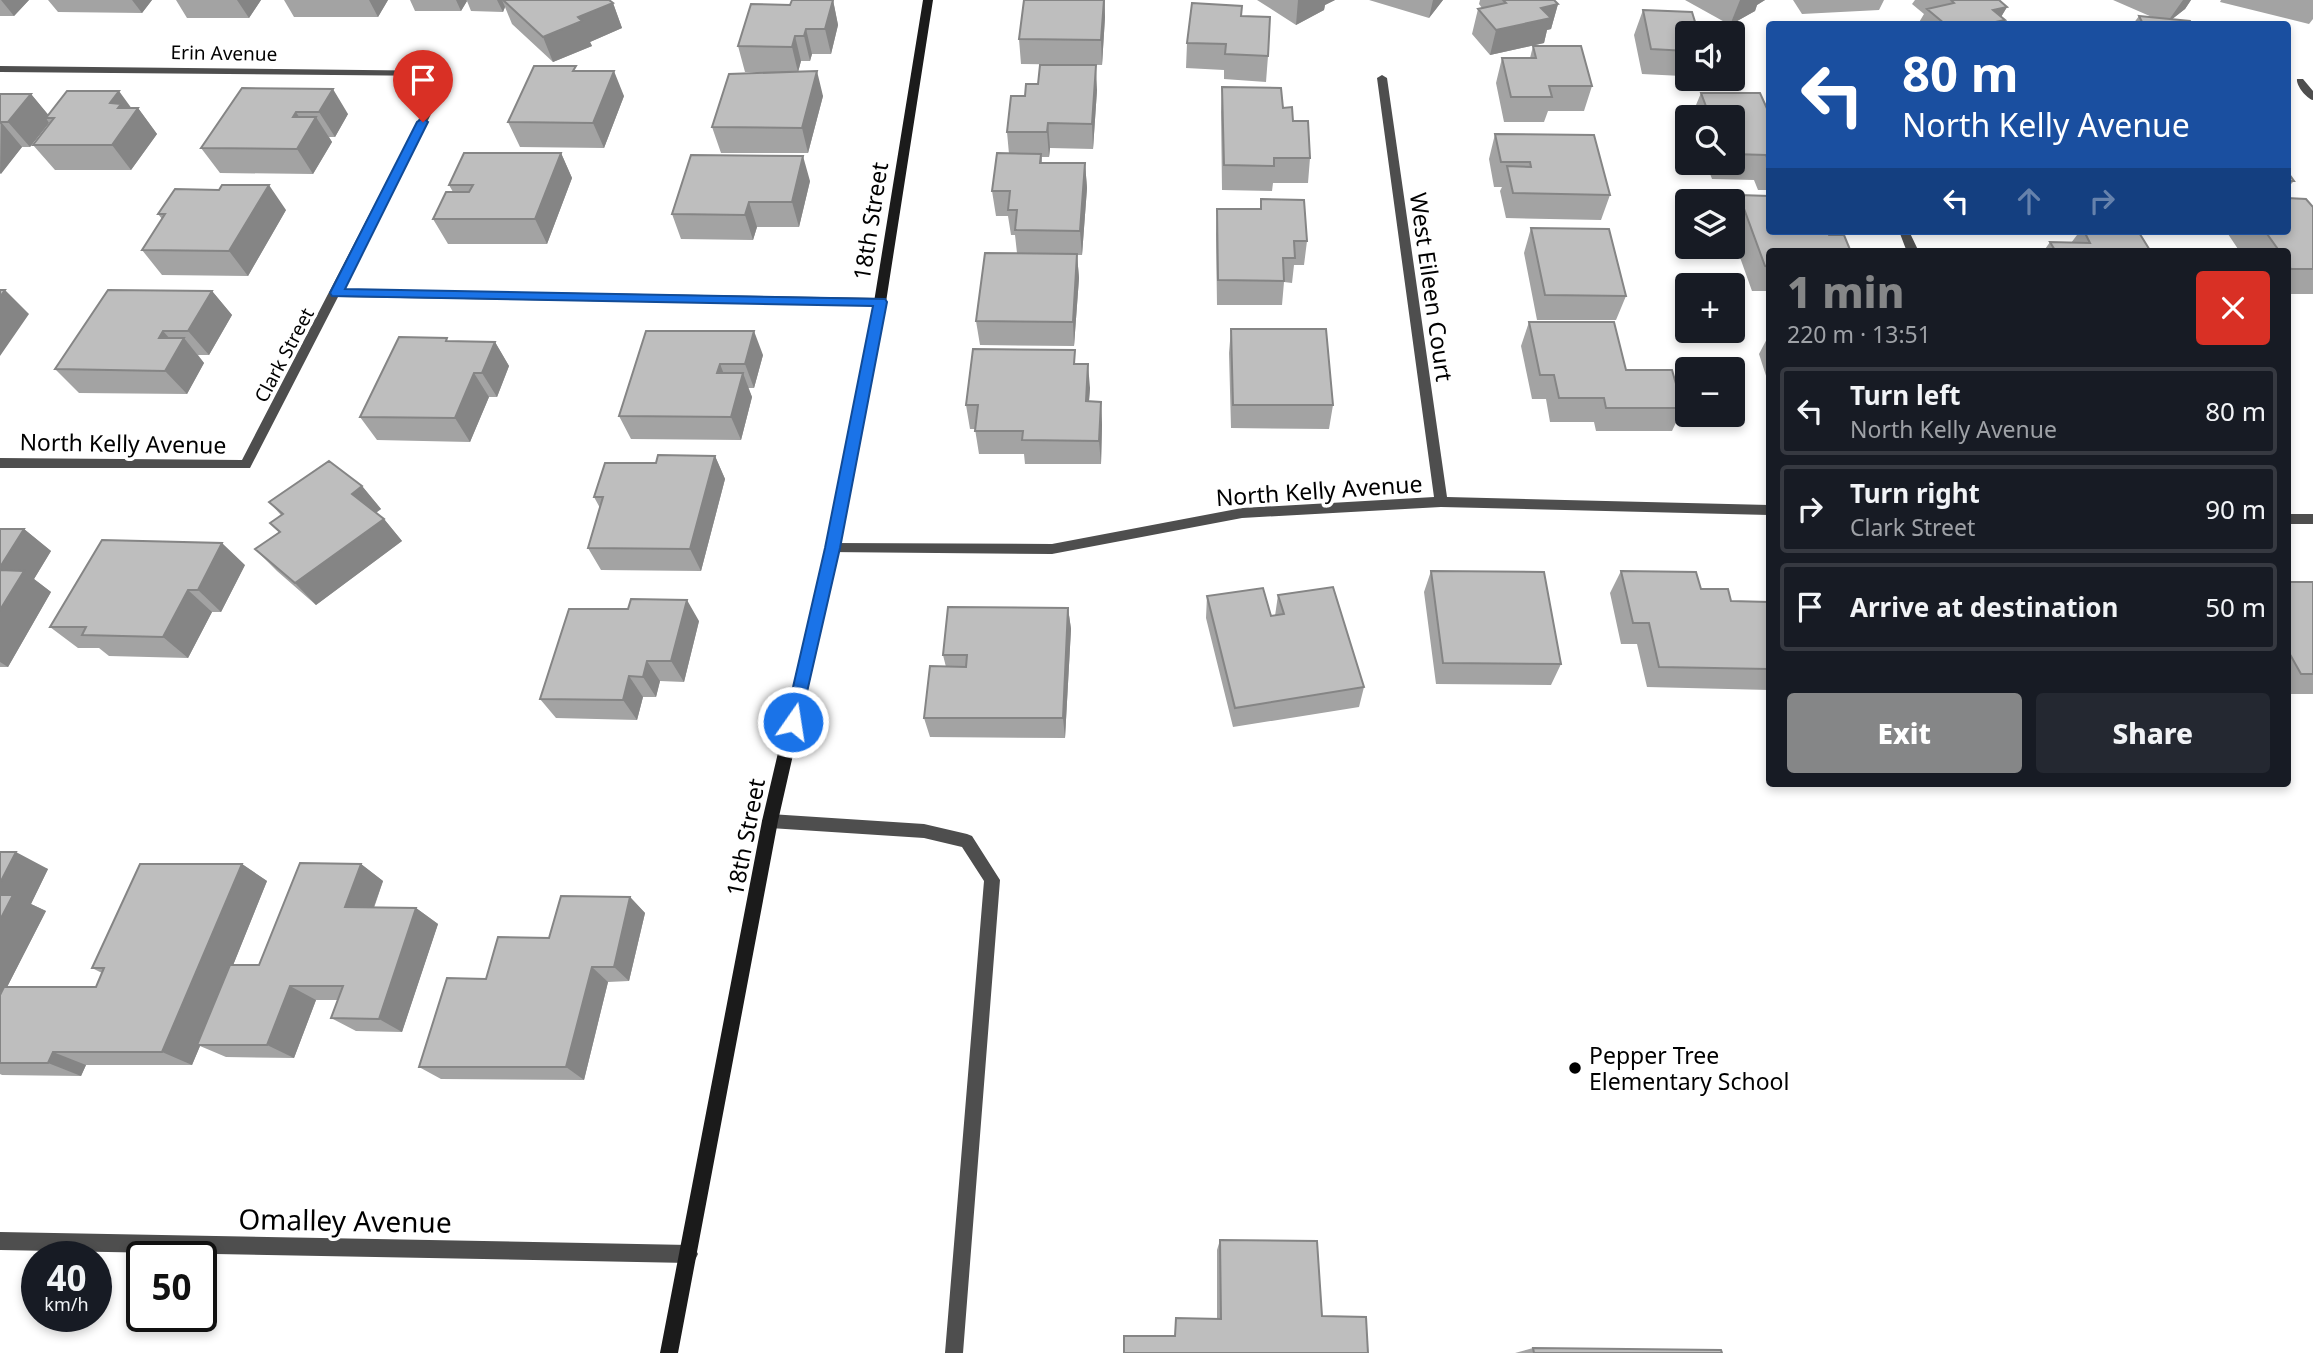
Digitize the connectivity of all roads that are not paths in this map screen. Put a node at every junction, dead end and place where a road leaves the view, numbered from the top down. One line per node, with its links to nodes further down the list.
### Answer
1 (928, 0): 8 (main road, 18th Street)
2 (0, 69): 3 (street, Erin Avenue)
3 (447, 73): 7 (street, Clark Street)
4 (1382, 78): 11 (street, West Eileen Court)
5 (2300, 81): 6 (street)
6 (2313, 97)
7 (337, 293): 8 (street); 10 (street, Clark Street)
8 (880, 302): 15 (main road, 18th Street)
9 (0, 463): 10 (street, North Kelly Avenue)
10 (246, 465)
11 (1441, 502): 12 (street, North Kelly Avenue); 15 (street, North Kelly Avenue)
12 (1766, 510)
13 (2291, 519): 14 (street)
14 (2313, 519)
15 (833, 548): 16 (main road, 18th Street)
16 (770, 821): 18 (main road, 18th Street); 20 (street)
17 (0, 1241): 18 (street, Omalley Avenue)
18 (689, 1254): 19 (main road, 18th Street)
19 (669, 1353)
20 (954, 1353)

